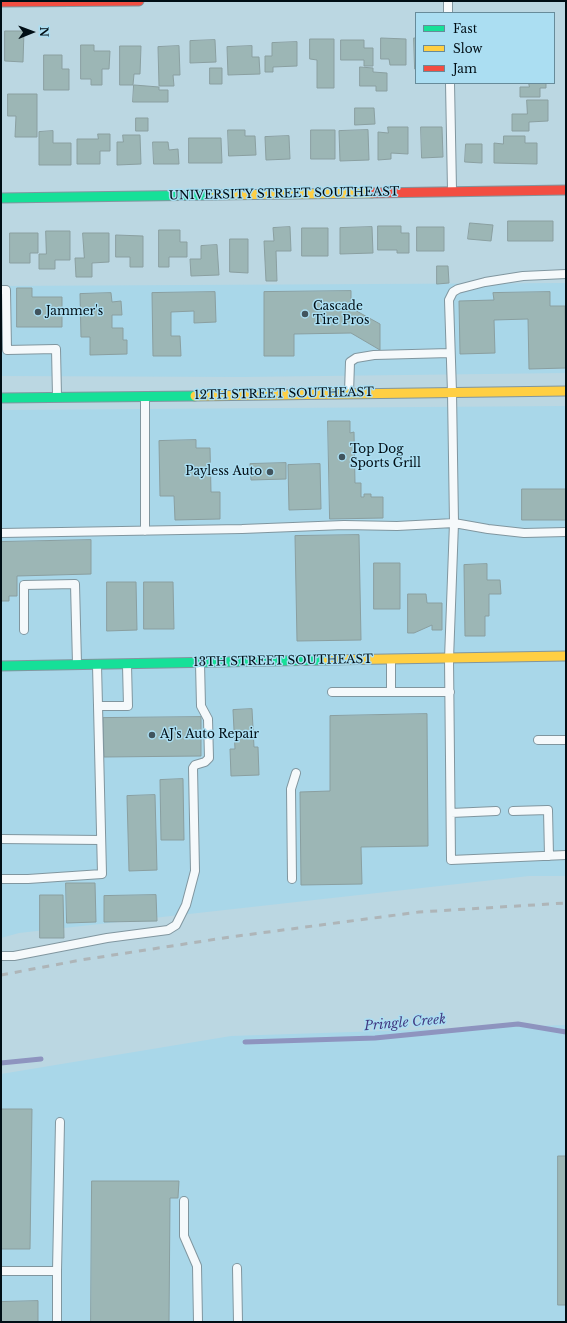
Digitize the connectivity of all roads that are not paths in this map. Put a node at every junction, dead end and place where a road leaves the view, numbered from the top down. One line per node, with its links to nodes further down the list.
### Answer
1 (139, 1): 3 (main road)
2 (448, 1): 4 (lane)
3 (1, 2)
4 (448, 12)
5 (450, 84): 7 (lane)
6 (566, 190): 7 (main road, UNIVERSITY STREET SOUTHEAST)
7 (452, 192): 8 (main road, UNIVERSITY STREET SOUTHEAST)
8 (1, 198)
9 (566, 274): 12 (lane)
10 (1, 290): 11 (lane)
11 (4, 338): 17 (lane)
12 (450, 354): 14 (lane); 15 (lane)
13 (566, 391): 14 (main road, 12TH STREET SOUTHEAST)
14 (452, 392): 15 (main road, 12TH STREET SOUTHEAST); 19 (lane)
15 (349, 393): 16 (main road, 12TH STREET SOUTHEAST)
16 (145, 396): 17 (main road, 12TH STREET SOUTHEAST); 20 (lane)
17 (57, 397): 18 (main road, 12TH STREET SOUTHEAST)
18 (1, 398)
19 (454, 523): 20 (lane); 21 (lane); 25 (lane)
20 (145, 531): 22 (lane)
21 (566, 532)
22 (1, 533)
23 (24, 630): 29 (lane)
24 (566, 656): 25 (main road, 13TH STREET SOUTHEAST)
25 (449, 658): 26 (main road, 13TH STREET SOUTHEAST); 34 (lane)
26 (391, 660): 27 (main road, 13TH STREET SOUTHEAST); 33 (lane)
27 (200, 663): 28 (main road, 13TH STREET SOUTHEAST); 48 (lane)
28 (127, 664): 30 (main road, 13TH STREET SOUTHEAST); 35 (lane)
29 (77, 665): 30 (main road, 13TH STREET SOUTHEAST); 31 (main road, 13TH STREET SOUTHEAST)
30 (97, 665): 35 (lane)
31 (1, 666)
32 (332, 692): 33 (lane)
33 (391, 692): 34 (lane)
34 (450, 692): 41 (lane)
35 (98, 706): 43 (lane)
36 (538, 740): 37 (lane)
37 (566, 740)
38 (296, 773): 47 (lane)
39 (496, 811): 41 (lane)
40 (513, 811): 45 (lane)
41 (451, 813): 45 (lane)
42 (1, 839): 43 (lane)
43 (101, 840): 46 (lane)
44 (566, 855): 45 (lane)
45 (549, 856)
46 (1, 879)
47 (292, 879)
48 (1, 956)
49 (60, 1122): 53 (lane)
50 (184, 1201): 55 (lane)
51 (237, 1268): 56 (lane)
52 (1, 1271): 53 (lane)
53 (57, 1271): 54 (lane)
54 (57, 1322)
55 (198, 1322)
56 (238, 1322)

